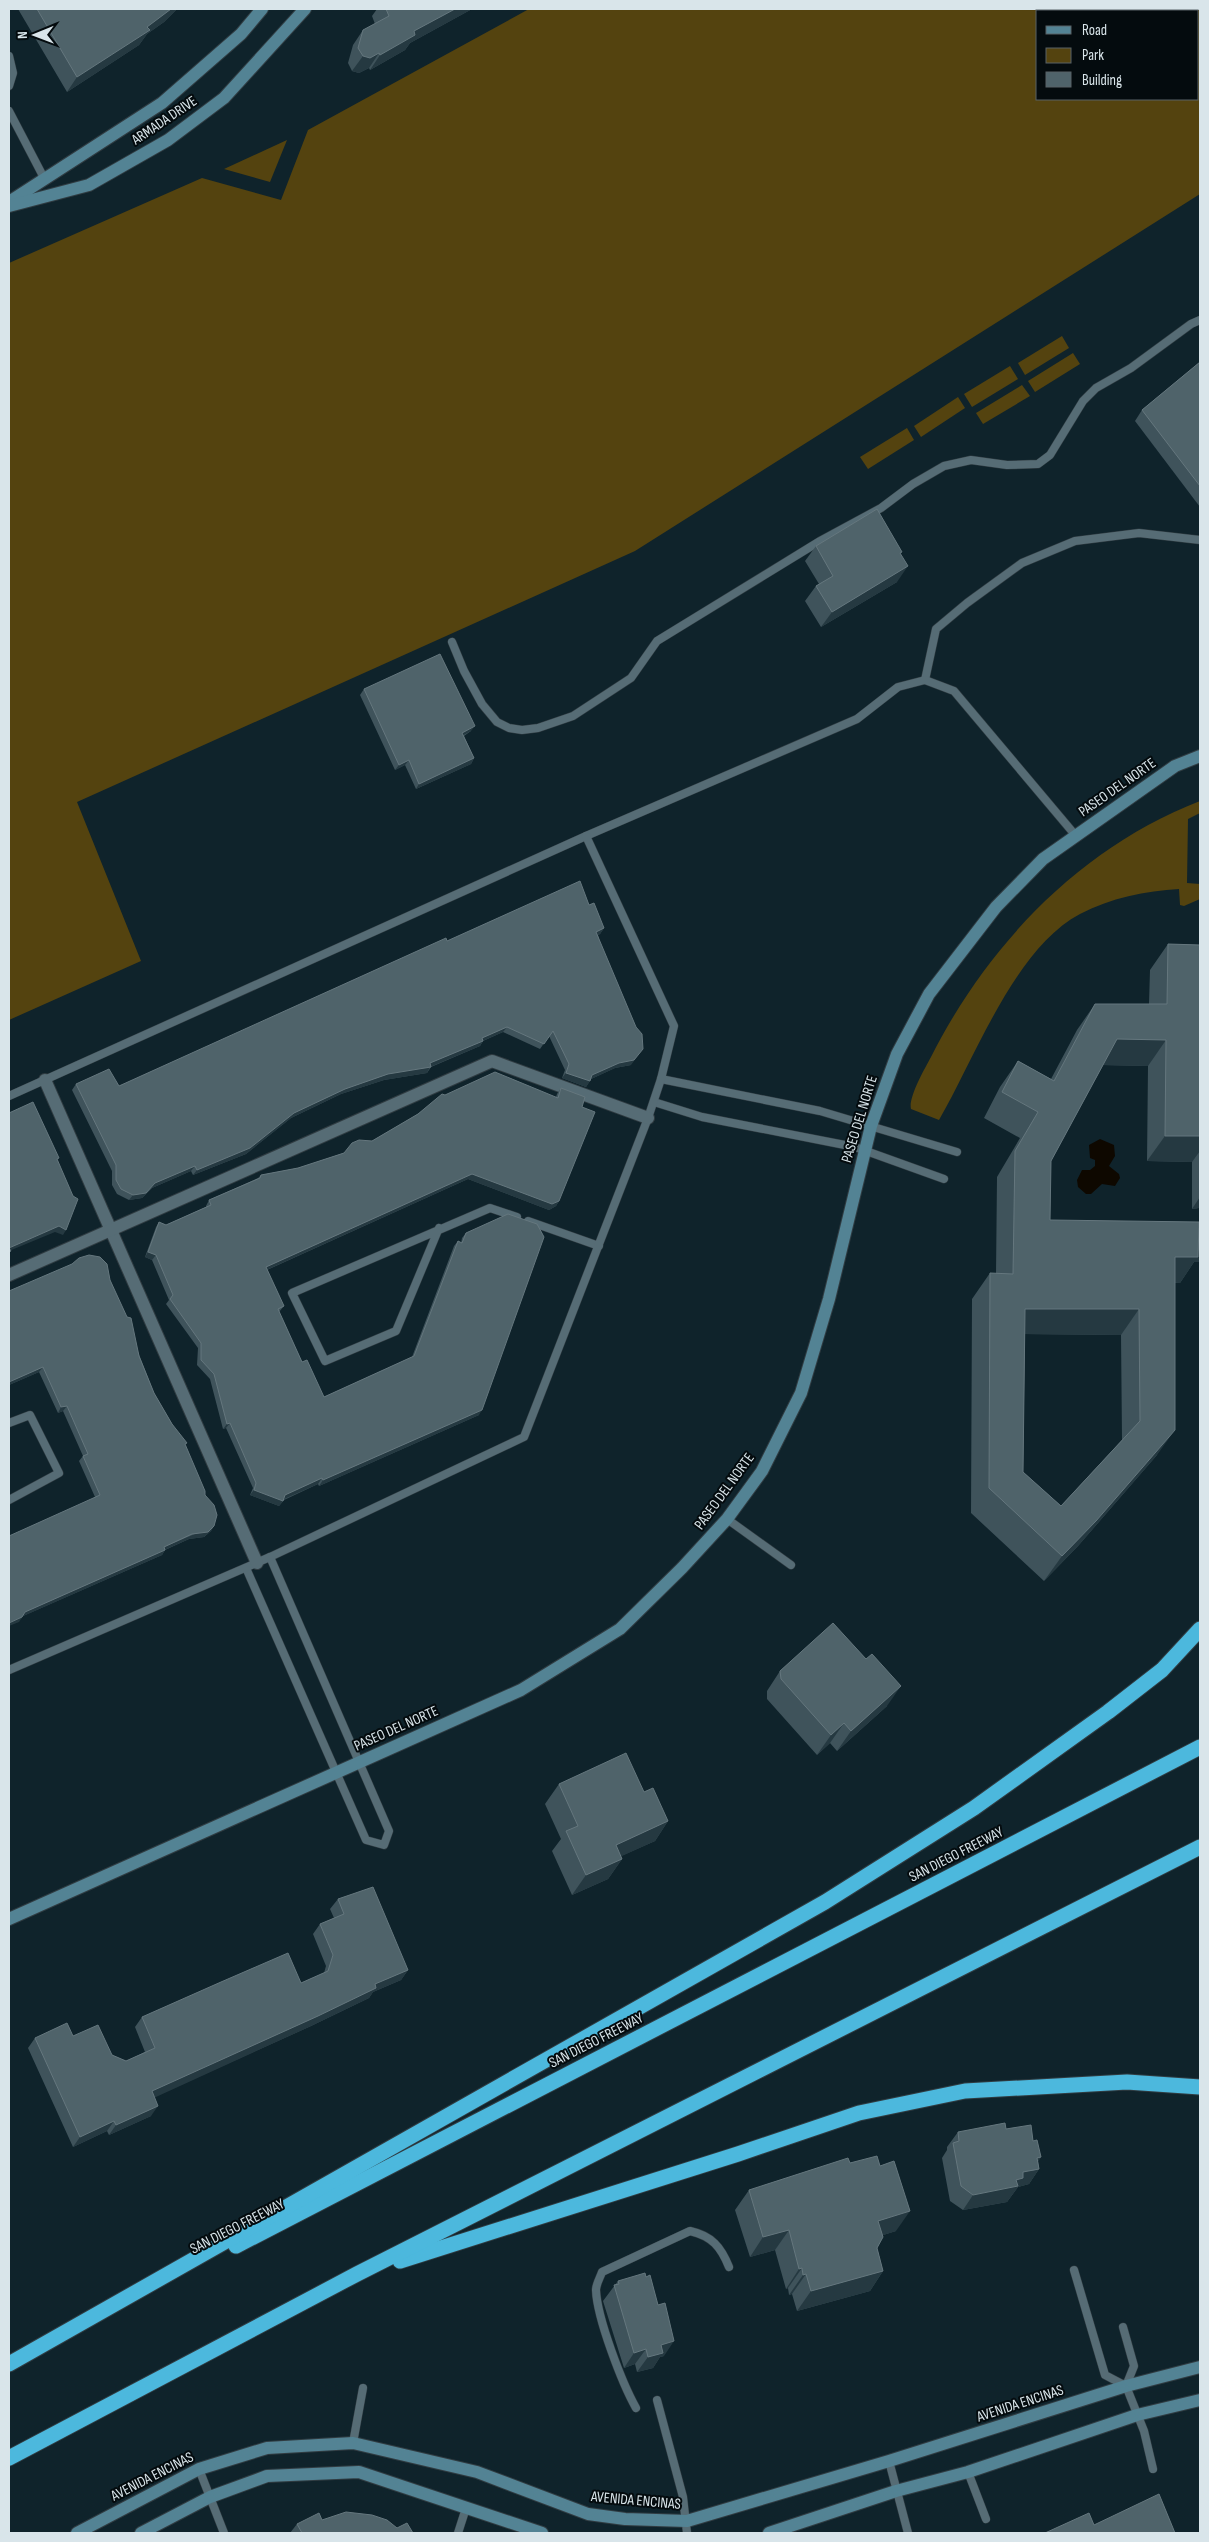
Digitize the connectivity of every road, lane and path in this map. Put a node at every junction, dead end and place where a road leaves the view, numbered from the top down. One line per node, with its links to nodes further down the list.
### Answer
1 (262, 9): 6 (main road, ARMADA DRIVE)
2 (305, 9): 8 (main road, ARMADA DRIVE)
3 (9, 56): 4 (lane)
4 (9, 86)
5 (9, 111): 6 (lane)
6 (44, 178): 7 (main road, ARMADA DRIVE)
7 (9, 202)
8 (9, 206)
9 (1200, 320): 11 (lane)
10 (1200, 540): 12 (lane)
11 (452, 642)
12 (925, 680): 14 (lane); 15 (lane)
13 (1200, 756): 15 (main road, PASEO DEL NORTE)
14 (586, 836): 16 (lane); 17 (lane)
15 (1076, 836): 21 (main road, PASEO DEL NORTE)
16 (661, 1079): 19 (lane); 21 (lane)
17 (45, 1080): 18 (lane); 26 (street)
18 (9, 1096)
19 (654, 1102): 20 (lane); 22 (lane)
20 (648, 1118): 26 (street); 27 (lane)
21 (871, 1126): 22 (main road, PASEO DEL NORTE); 23 (lane)
22 (864, 1151): 24 (lane); 31 (main road, PASEO DEL NORTE)
23 (957, 1152)
24 (944, 1179)
25 (439, 1228): 25 (lane); 27 (lane)
26 (112, 1230): 28 (street); 34 (street)
27 (599, 1246): 32 (lane)
28 (9, 1275)
29 (9, 1423): 30 (lane)
30 (9, 1500)
31 (727, 1519): 33 (lane); 38 (main road, PASEO DEL NORTE)
32 (270, 1557): 34 (lane); 38 (lane)
33 (791, 1564)
34 (252, 1565): 36 (lane); 39 (lane)
35 (1200, 1629): 47 (highway)
36 (9, 1670)
37 (1200, 1747): 47 (highway, SAN DIEGO FREEWAY)
38 (360, 1762): 39 (main road, PASEO DEL NORTE); 39 (lane)
39 (336, 1773): 41 (main road, PASEO DEL NORTE)
40 (1200, 1847): 45 (highway)
41 (9, 1920)
42 (1200, 2087): 45 (highway)
43 (729, 2267): 53 (lane)
44 (1074, 2270): 49 (lane)
45 (357, 2274): 56 (highway)
46 (1123, 2327): 49 (lane)
47 (9, 2364)
48 (1200, 2367): 49 (main road, AVENIDA ENCINAS)
49 (1126, 2386): 54 (lane); 57 (main road, AVENIDA ENCINAS)
50 (363, 2388): 55 (lane)
51 (657, 2400): 65 (lane)
52 (1200, 2400): 54 (main road)
53 (636, 2408)
54 (1137, 2415): 59 (lane); 60 (main road)
55 (353, 2443): 58 (main road, AVENIDA ENCINAS); 65 (main road, AVENIDA ENCINAS)
56 (9, 2458)
57 (889, 2461): 61 (lane); 65 (main road, AVENIDA ENCINAS)
58 (199, 2469): 62 (lane); 66 (main road, AVENIDA ENCINAS)
59 (1153, 2469)
60 (968, 2472): 61 (main road); 64 (lane)
61 (896, 2490): 71 (main road); 72 (lane)
62 (210, 2497): 63 (main road); 67 (main road); 68 (lane)
63 (466, 2508): 69 (lane); 70 (main road)
64 (986, 2519)
65 (687, 2527)
66 (77, 2533)
67 (140, 2533)
68 (224, 2533)
69 (458, 2533)
70 (542, 2533)
71 (769, 2533)
72 (908, 2533)

